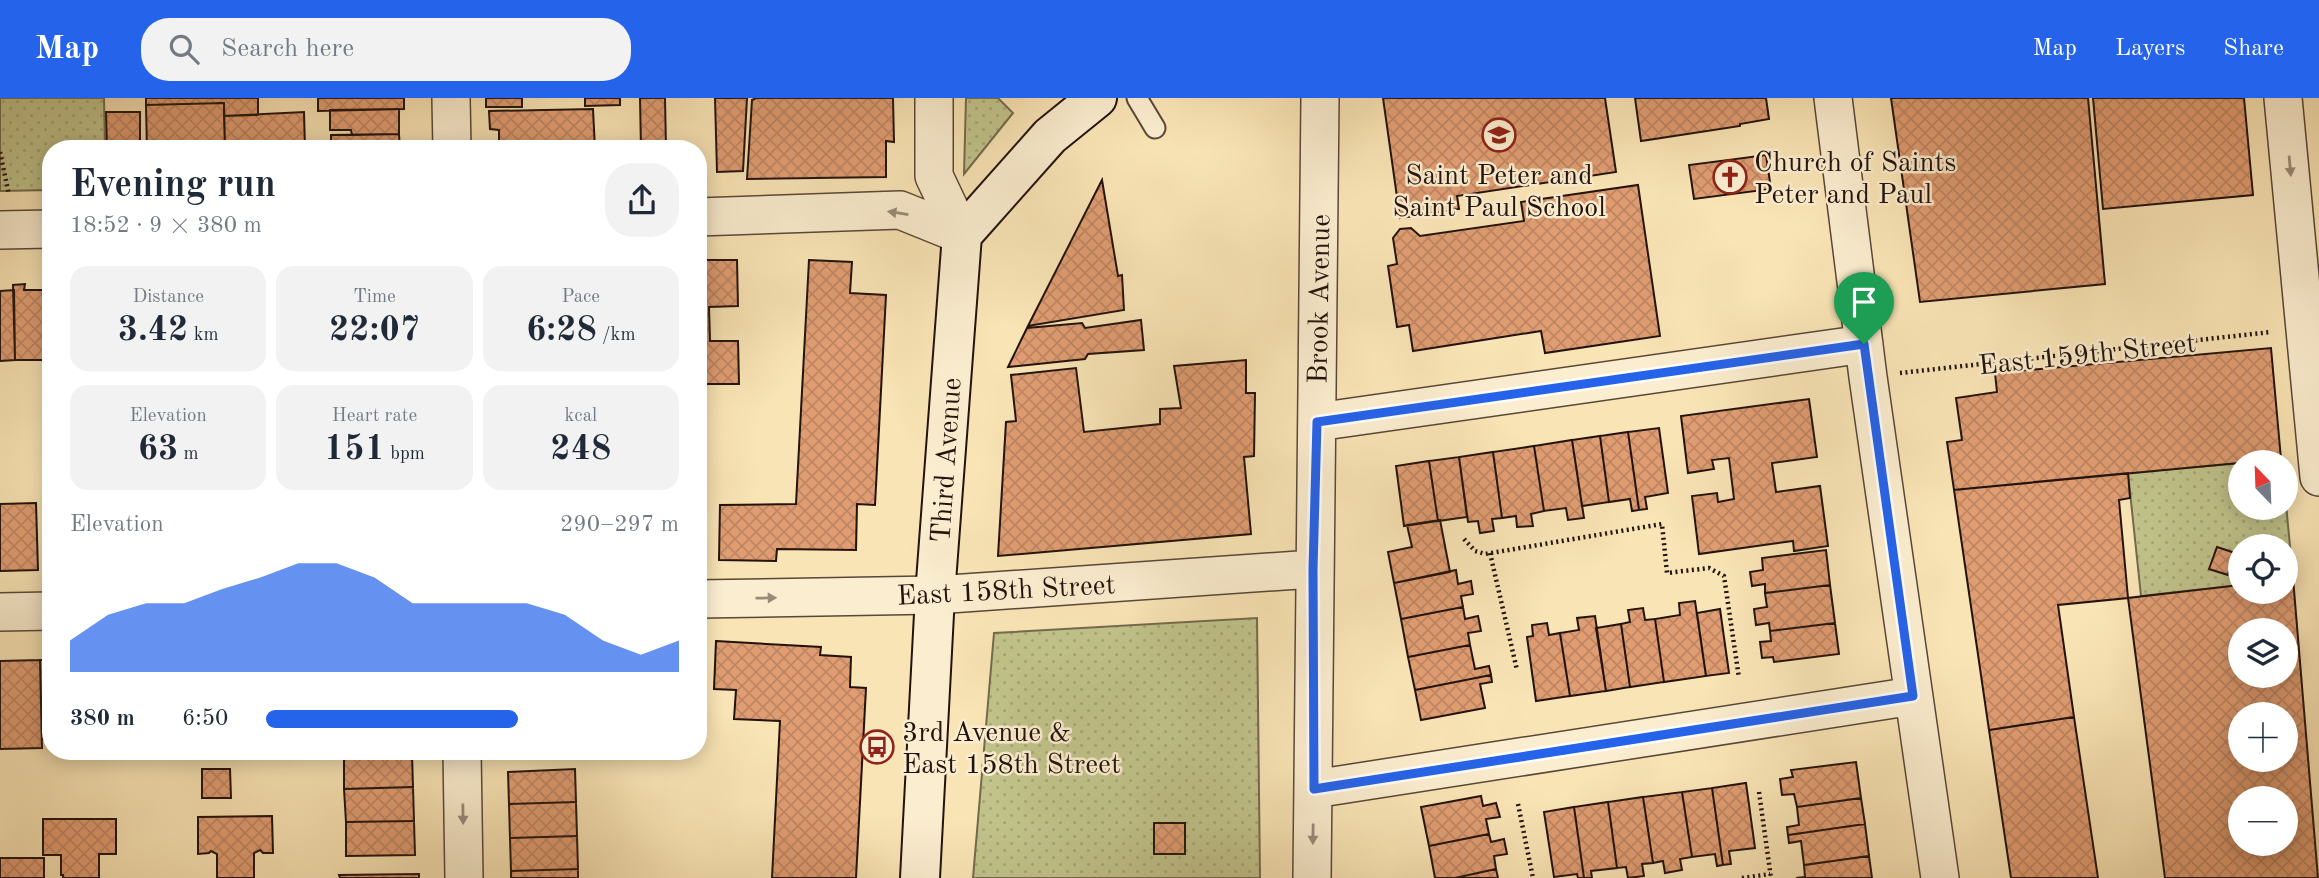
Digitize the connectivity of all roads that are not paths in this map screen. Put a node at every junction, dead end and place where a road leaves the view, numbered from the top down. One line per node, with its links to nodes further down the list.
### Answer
1 (451, 98): 9 (street)
2 (934, 98): 13 (street)
3 (1137, 98): 8 (lane)
4 (1320, 98): 15 (street, Brook Avenue)
5 (1833, 98): 14 (street)
6 (2283, 98): 16 (street, one-way to 16)
7 (1093, 99): 13 (main road)
8 (1155, 128)
9 (452, 140)
10 (5, 215): 12 (street)
11 (707, 217): 13 (street, one-way to 11)
12 (42, 226)
13 (962, 235): 18 (main road, Third Avenue)
14 (1866, 360): 15 (street); 22 (street)
15 (1317, 422): 17 (street, Brook Avenue)
16 (2319, 477)
17 (1313, 569): 18 (street, East 158th Street); 24 (street, Brook Avenue)
18 (935, 595): 19 (street, East 158th Street, one-way to 18); 26 (main road, Third Avenue)
19 (707, 599)
20 (42, 611): 21 (street)
21 (0, 612)
22 (1913, 696): 24 (street); 28 (street)
23 (462, 760): 25 (street, one-way to 25)
24 (1314, 789): 27 (street, Brook Avenue, one-way to 27)
25 (464, 878)
26 (920, 878)
27 (1312, 878)
28 (1940, 878)

